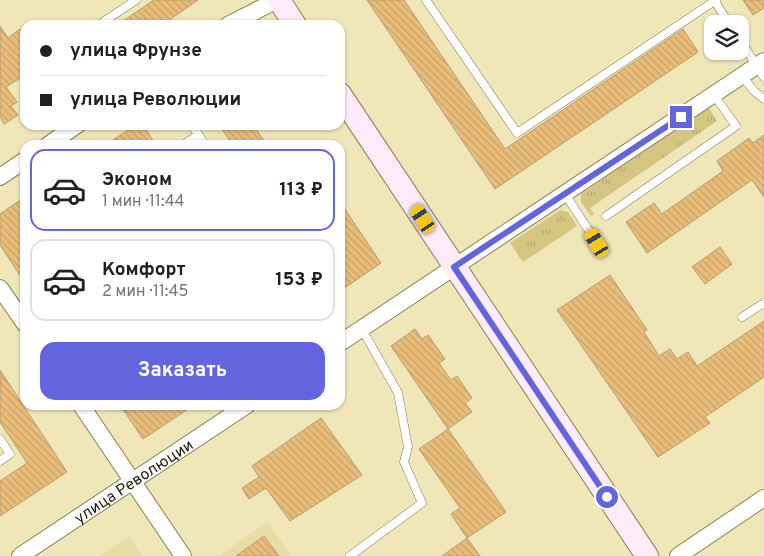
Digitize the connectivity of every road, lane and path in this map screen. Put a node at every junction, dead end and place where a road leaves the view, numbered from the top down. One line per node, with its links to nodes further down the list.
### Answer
1 (136, 0): 6 (lane)
2 (278, 0): 7 (street); 8 (street)
3 (426, 0): 4 (lane)
4 (715, 0): 5 (lane)
5 (724, 15)
6 (106, 20)
7 (238, 20)
8 (292, 20)
9 (749, 51): 10 (lane)
10 (762, 68): 11 (street)
11 (742, 76): 12 (street); 13 (lane)
12 (714, 95): 23 (street); 24 (lane)
13 (764, 99)
14 (345, 102): 26 (street)
15 (70, 130): 18 (street)
16 (195, 130): 17 (lane)
17 (198, 135): 19 (lane); 20 (lane)
18 (55, 140)
19 (190, 140)
20 (202, 140)
21 (20, 163): 22 (street)
22 (0, 177)
23 (565, 194): 25 (lane); 26 (street)
24 (606, 216)
25 (597, 243)
26 (454, 267): 31 (street); 42 (street)
27 (0, 288): 29 (street)
28 (764, 303): 30 (lane)
29 (20, 317)
30 (742, 317)
31 (362, 329): 32 (street); 41 (lane)
32 (345, 340)
33 (84, 410): 37 (street)
34 (240, 410): 37 (street, улица Революции)
35 (0, 439): 36 (lane)
36 (0, 461)
37 (133, 481): 39 (street, улица Революции); 40 (street)
38 (764, 498): 43 (street)
39 (20, 556)
40 (183, 556)
41 (350, 556)
42 (647, 556)
43 (678, 556)

